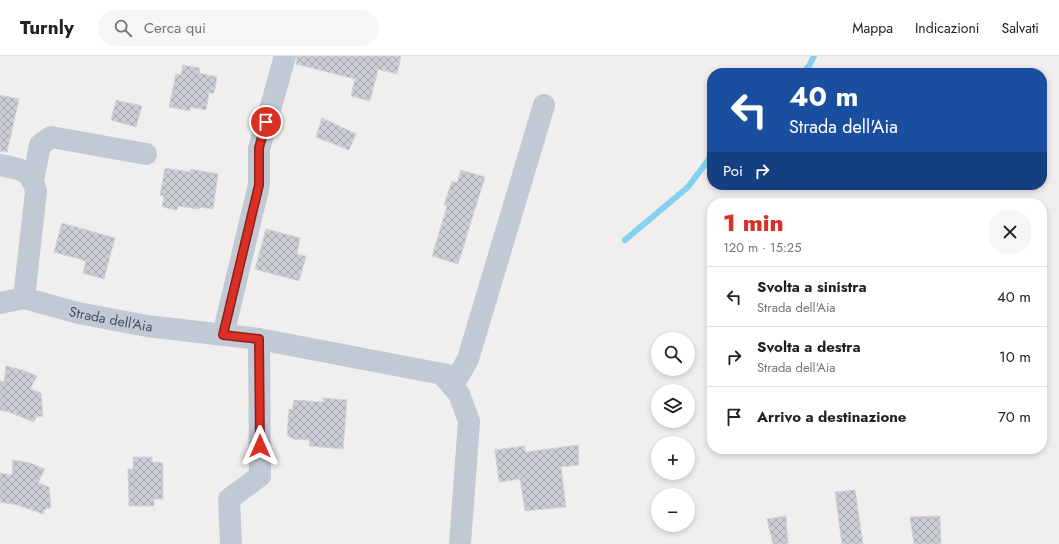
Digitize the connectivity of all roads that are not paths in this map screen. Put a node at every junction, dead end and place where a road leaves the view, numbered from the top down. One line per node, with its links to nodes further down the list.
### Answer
1 (286, 56): 8 (street)
2 (544, 105): 10 (street)
3 (146, 154): 5 (street)
4 (0, 165): 5 (street)
5 (33, 180): 6 (street)
6 (24, 298): 7 (street, Strada dell'Aia); 8 (street, Strada dell'Aia)
7 (0, 303)
8 (223, 335): 9 (street, Strada dell'Aia)
9 (259, 339): 10 (street, Strada dell'Aia); 11 (street)
10 (450, 376): 12 (street)
11 (231, 544)
12 (460, 544)

